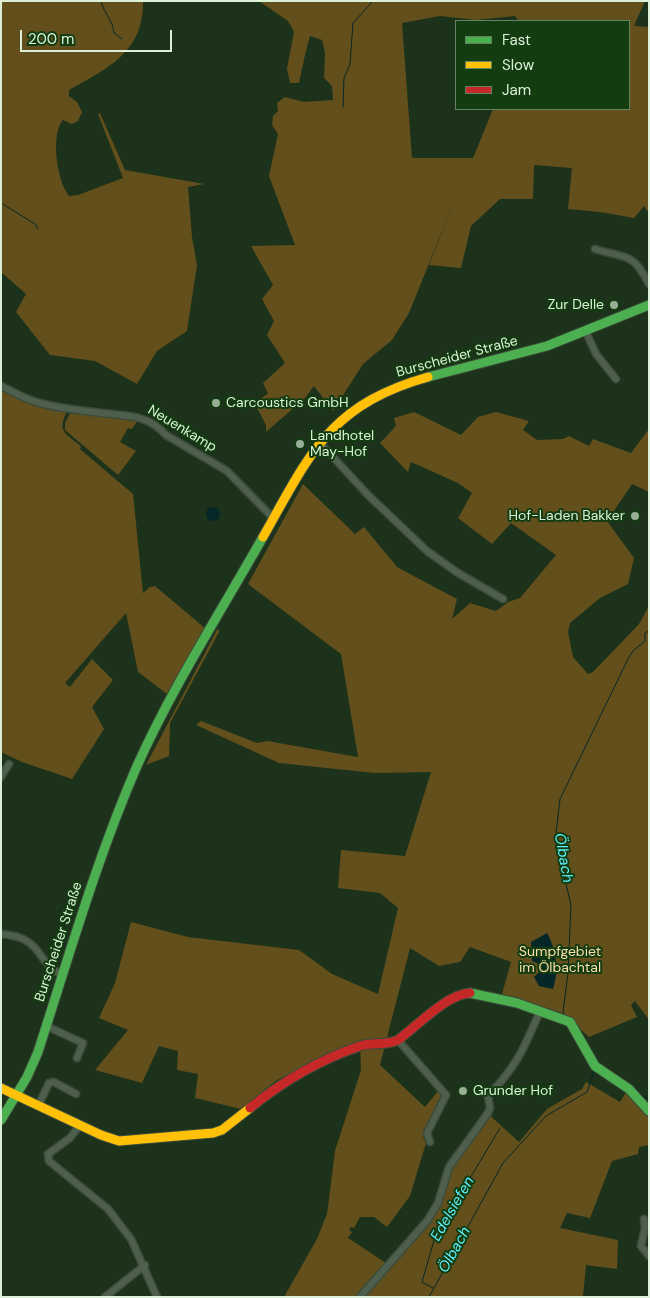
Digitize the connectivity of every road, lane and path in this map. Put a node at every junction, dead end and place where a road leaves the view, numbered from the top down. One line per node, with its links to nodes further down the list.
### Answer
1 (595, 249): 2 (street)
2 (649, 284)
3 (649, 304): 4 (main road, Burscheider Straße)
4 (586, 332): 5 (street); 7 (main road, Burscheider Straße)
5 (616, 379)
6 (1, 386): 8 (street, Neuenkamp)
7 (320, 442): 8 (main road, Burscheider Straße); 9 (street)
8 (273, 518): 13 (main road, Burscheider Straße)
9 (502, 599)
10 (9, 764): 11 (street)
11 (1, 777)
12 (1, 934): 13 (street)
13 (62, 974): 15 (main road, Burscheider Straße)
14 (540, 1011): 16 (main road); 22 (main road); 31 (street)
15 (46, 1026): 17 (street); 20 (main road, Burscheider Straße)
16 (398, 1040): 24 (main road); 25 (street)
17 (77, 1058)
18 (1, 1088): 20 (main road)
19 (76, 1094): 21 (street)
20 (17, 1095): 21 (main road); 23 (main road, Burscheider Straße)
21 (39, 1104): 24 (main road)
22 (649, 1111)
23 (1, 1120)
24 (80, 1125): 28 (street)
25 (430, 1142)
26 (644, 1219): 27 (street)
27 (649, 1256)
28 (144, 1265): 29 (street); 30 (street)
29 (104, 1297)
30 (156, 1297)
31 (360, 1297)

